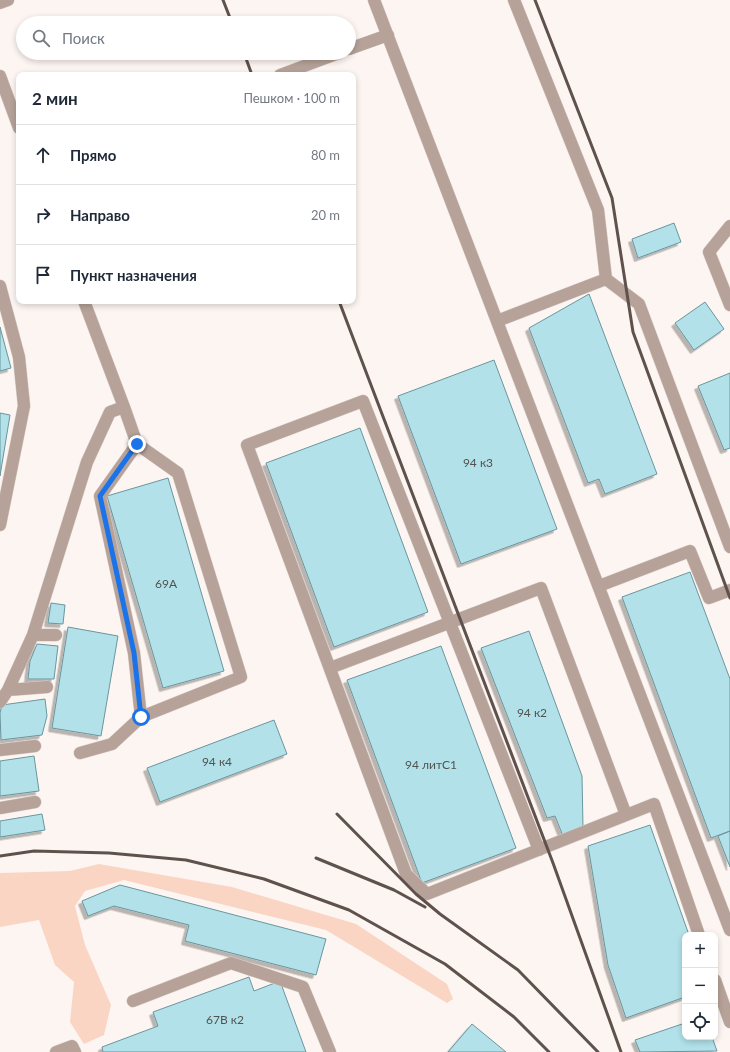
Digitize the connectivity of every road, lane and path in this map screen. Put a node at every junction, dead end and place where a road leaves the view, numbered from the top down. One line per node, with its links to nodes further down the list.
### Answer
1 (8, 0): 4 (street)
2 (374, 0): 5 (street)
3 (514, 0): 12 (street)
4 (0, 3)
5 (388, 35): 6 (street); 16 (street)
6 (356, 46)
7 (320, 60): 8 (street)
8 (288, 72)
9 (0, 76): 10 (street)
10 (16, 120)
11 (730, 226): 15 (street)
12 (606, 279): 16 (street); 20 (street)
13 (0, 286): 19 (street)
14 (85, 304): 17 (street)
15 (730, 305)
16 (497, 321): 21 (street)
17 (124, 407): 18 (street); 24 (street)
18 (137, 444): 30 (street); 30 (street)
19 (0, 525)
20 (730, 547)
21 (599, 586): 22 (street); 38 (street)
22 (730, 590)
23 (450, 623): 26 (street); 26 (street); 36 (street); 37 (street)
24 (33, 635): 25 (street); 28 (street)
25 (56, 635)
26 (330, 668): 37 (street)
27 (47, 687): 28 (street)
28 (8, 690): 29 (street)
29 (0, 702)
30 (141, 717): 33 (street)
31 (35, 746): 32 (street)
32 (0, 750)
33 (80, 753)
34 (35, 802): 35 (street)
35 (0, 808)
36 (626, 816): 37 (street); 39 (street)
37 (540, 850)
38 (730, 930)
39 (698, 932)
40 (718, 988): 42 (street)
41 (133, 1000): 45 (street)
42 (730, 1022)
43 (56, 1052): 44 (street)
44 (75, 1052)
45 (330, 1052)

